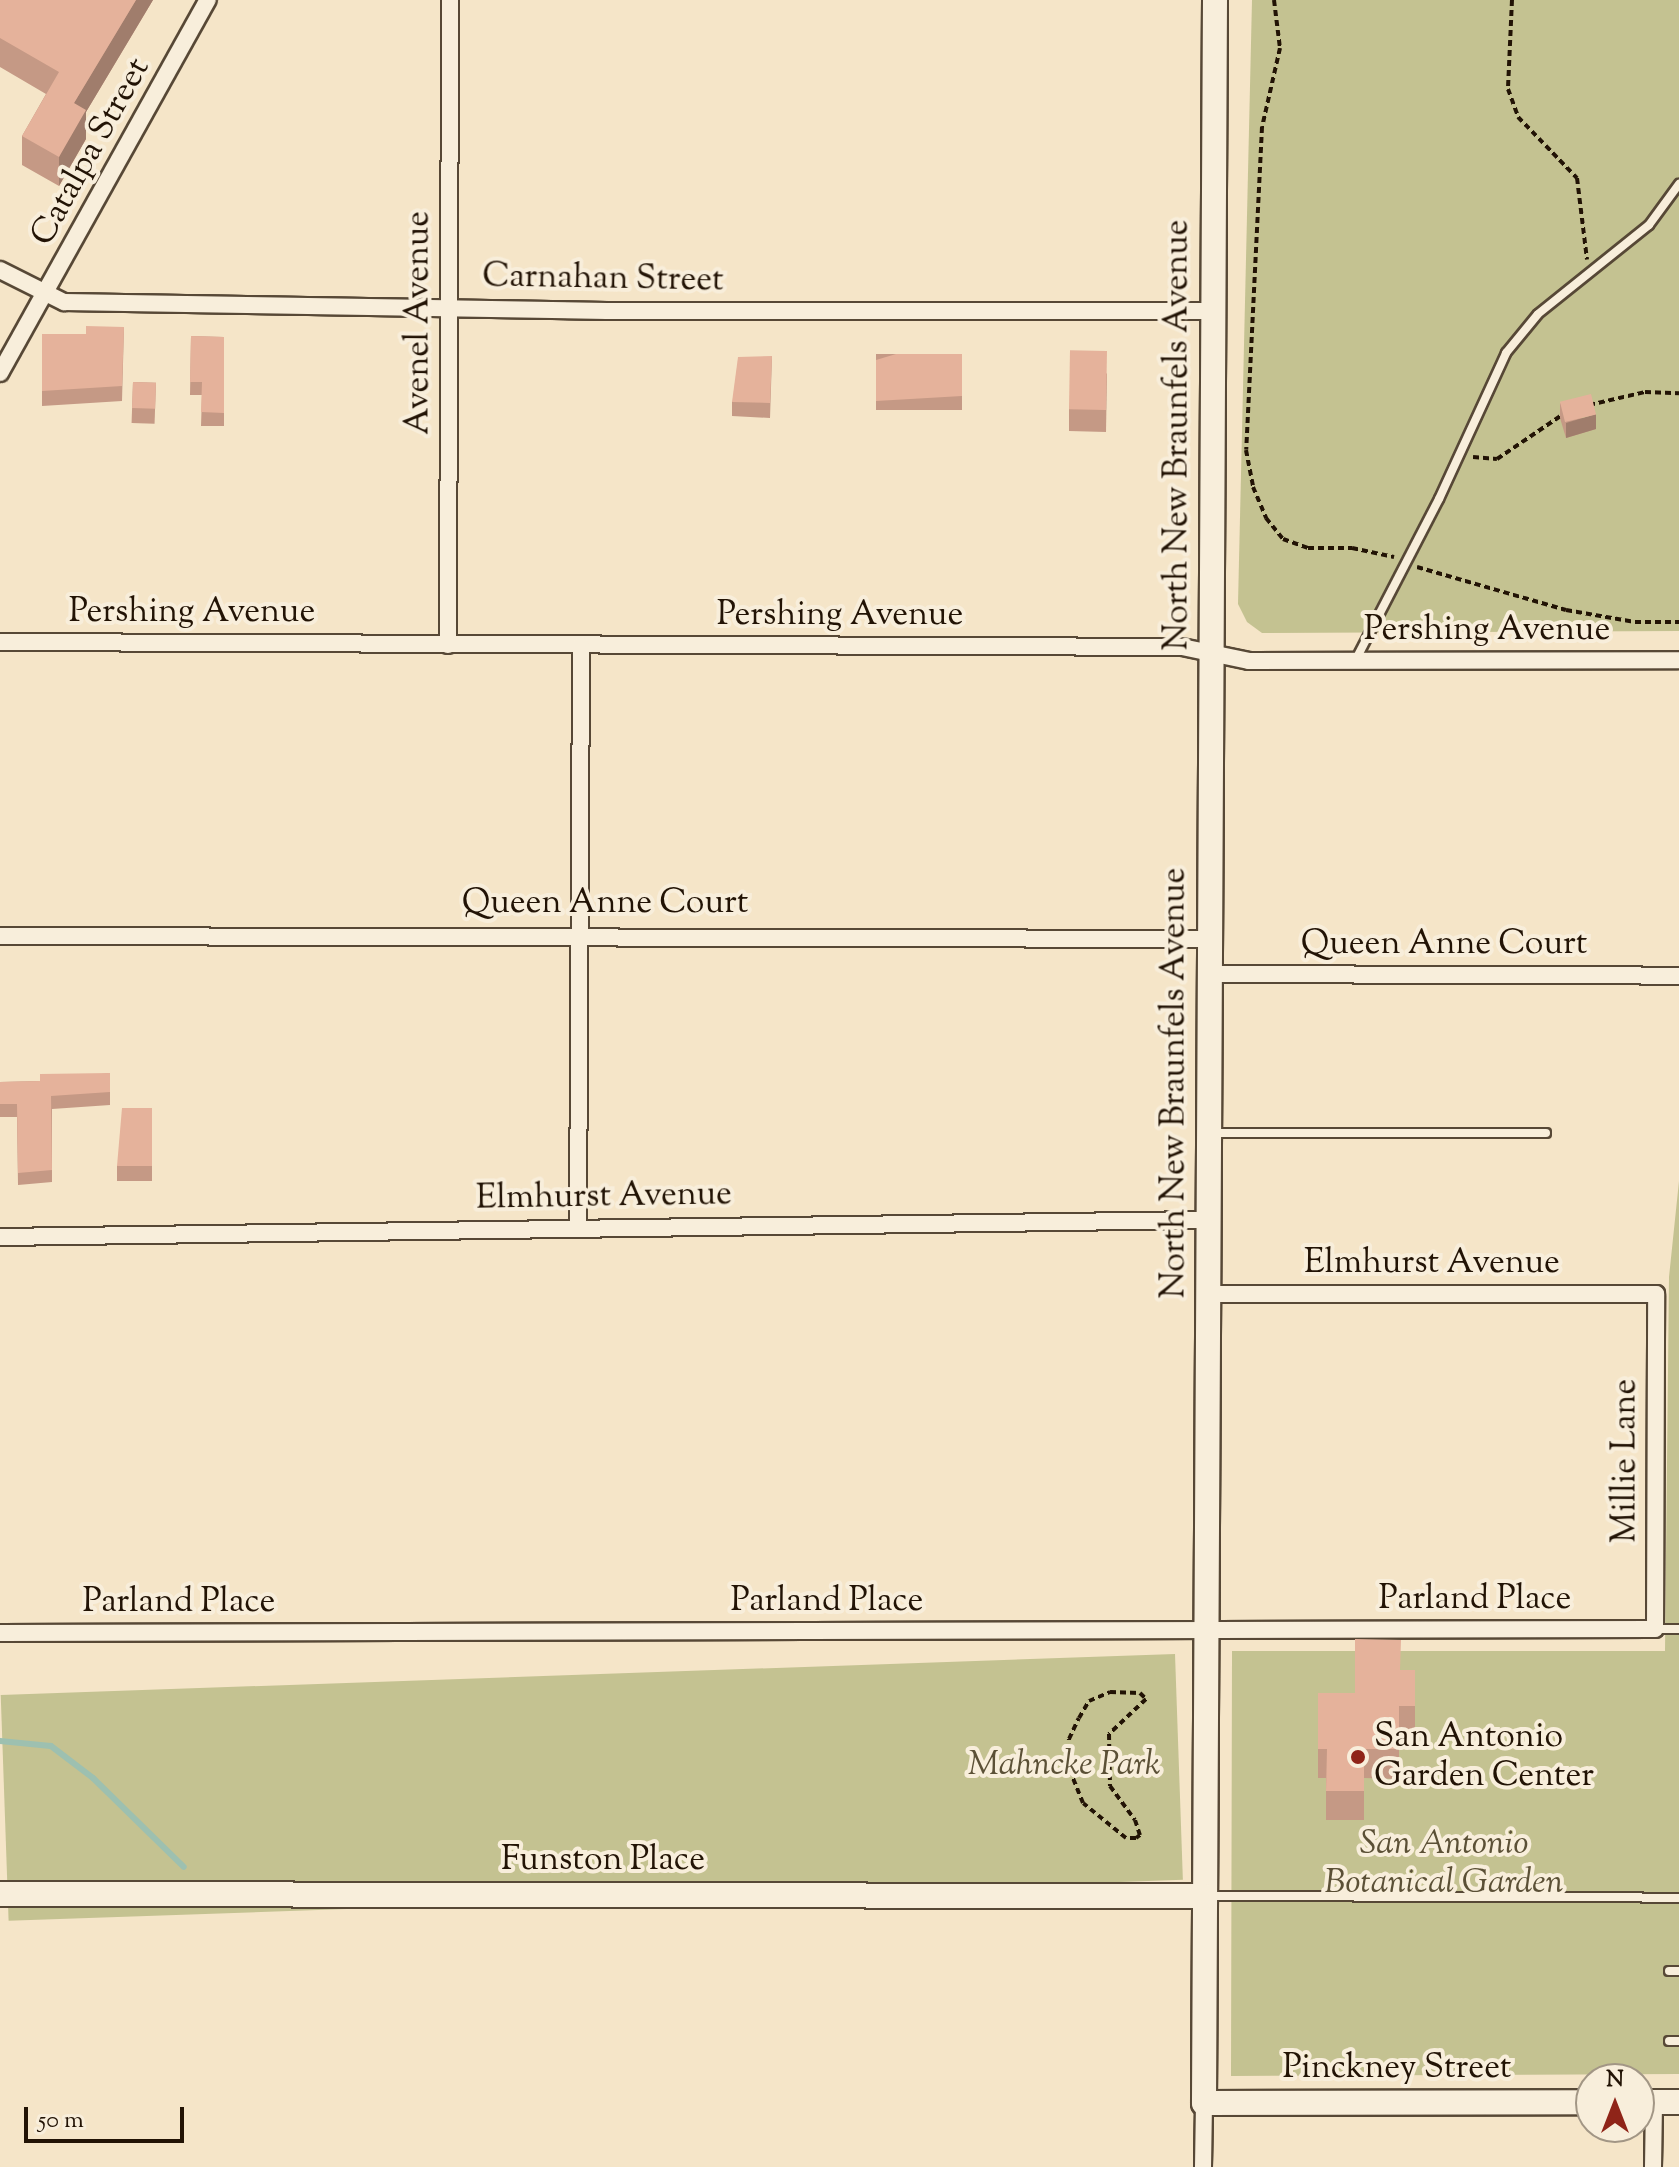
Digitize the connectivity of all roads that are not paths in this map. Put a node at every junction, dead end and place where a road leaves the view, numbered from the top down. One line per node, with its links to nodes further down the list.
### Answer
1 (208, 0): 6 (street, Catalpa Street)
2 (450, 0): 7 (street, Avenel Avenue)
3 (1215, 0): 8 (street, North New Braunfels Avenue)
4 (1679, 184): 15 (lane)
5 (0, 270): 6 (street, Carnahan Street)
6 (46, 297): 7 (street, Carnahan Street); 9 (street, Catalpa Street)
7 (449, 306): 8 (street, Carnahan Street); 11 (street, Avenel Avenue)
8 (1213, 311): 13 (street, North New Braunfels Avenue)
9 (0, 373)
10 (0, 642): 11 (street, Pershing Avenue)
11 (448, 645): 12 (street, Pershing Avenue)
12 (581, 645): 13 (street, Pershing Avenue); 16 (street)
13 (1211, 655): 15 (street, Pershing Avenue); 18 (street, North New Braunfels Avenue)
14 (1679, 660): 15 (street, Pershing Avenue)
15 (1355, 662)
16 (581, 933): 17 (street, Queen Anne Court); 18 (street, Queen Anne Court); 24 (street)
17 (0, 936)
18 (1210, 939): 19 (street, North New Braunfels Avenue)
19 (1210, 974): 20 (street, Queen Anne Court); 21 (street, North New Braunfels Avenue)
20 (1679, 976)
21 (1209, 1133): 22 (lane); 23 (street, North New Braunfels Avenue)
22 (1546, 1133)
23 (1208, 1220): 24 (street, Elmhurst Avenue); 26 (street, North New Braunfels Avenue)
24 (578, 1227): 25 (street, Elmhurst Avenue)
25 (0, 1237)
26 (1208, 1294): 27 (street, Elmhurst Avenue); 30 (street, North New Braunfels Avenue)
27 (1656, 1294): 28 (street, Millie Lane)
28 (1655, 1629): 29 (lane); 30 (street, Parland Place)
29 (1679, 1629)
30 (1207, 1632): 31 (street, Parland Place); 33 (street, North New Braunfels Avenue)
31 (0, 1633)
32 (0, 1894): 33 (street, Funston Place)
33 (1205, 1896): 34 (lane); 40 (street, North New Braunfels Avenue)
34 (1679, 1898)
35 (1669, 2041): 36 (lane)
36 (1679, 2041)
37 (1575, 2102): 40 (street, Pinckney Street)
38 (1655, 2102): 39 (street)
39 (1679, 2102)
40 (1204, 2103): 42 (street, North New Braunfels Avenue)
41 (1650, 2143): 43 (street)
42 (1203, 2167)
43 (1653, 2167)

